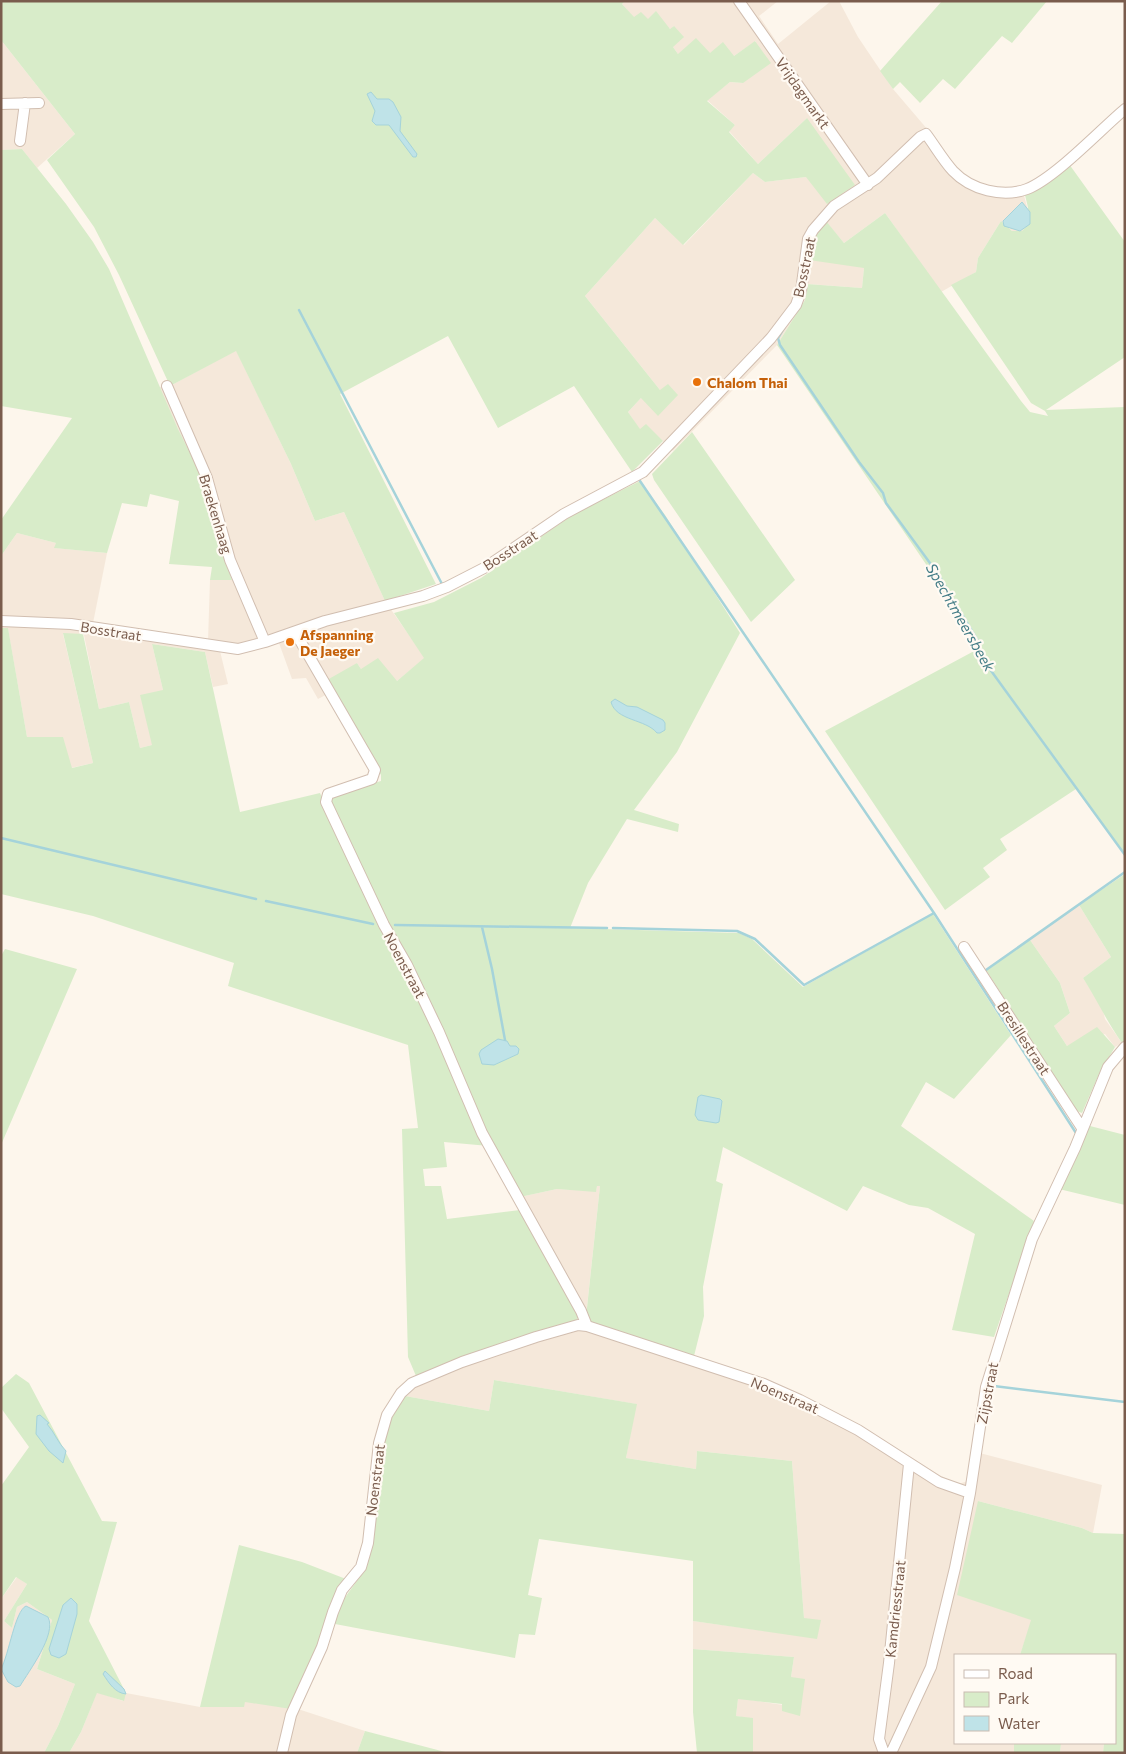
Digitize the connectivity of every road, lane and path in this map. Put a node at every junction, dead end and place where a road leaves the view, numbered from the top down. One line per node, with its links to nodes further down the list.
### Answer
1 (739, 1): 7 (street, Vrijdagmarkt)
2 (25, 103): 3 (street); 4 (street); 6 (street)
3 (39, 103)
4 (1, 104)
5 (1125, 109): 7 (street, Bosstraat)
6 (20, 141)
7 (868, 185): 10 (street, Bosstraat)
8 (167, 386): 11 (street, Braekenhaag)
9 (1, 621): 11 (street, Bosstraat)
10 (295, 632): 11 (street, Bosstraat); 15 (street, Noenstraat)
11 (265, 642)
12 (964, 947): 14 (street, Bresillestraat)
13 (1125, 1047): 14 (street, Zijpstraat)
14 (1082, 1128): 17 (street, Zijpstraat)
15 (587, 1326): 16 (street, Noenstraat); 18 (street, Noenstraat)
16 (909, 1464): 17 (street, Noenstraat); 19 (street, Kamdriesstraat)
17 (970, 1493): 20 (street, Zijpstraat)
18 (282, 1753)
19 (884, 1753)
20 (892, 1753)

